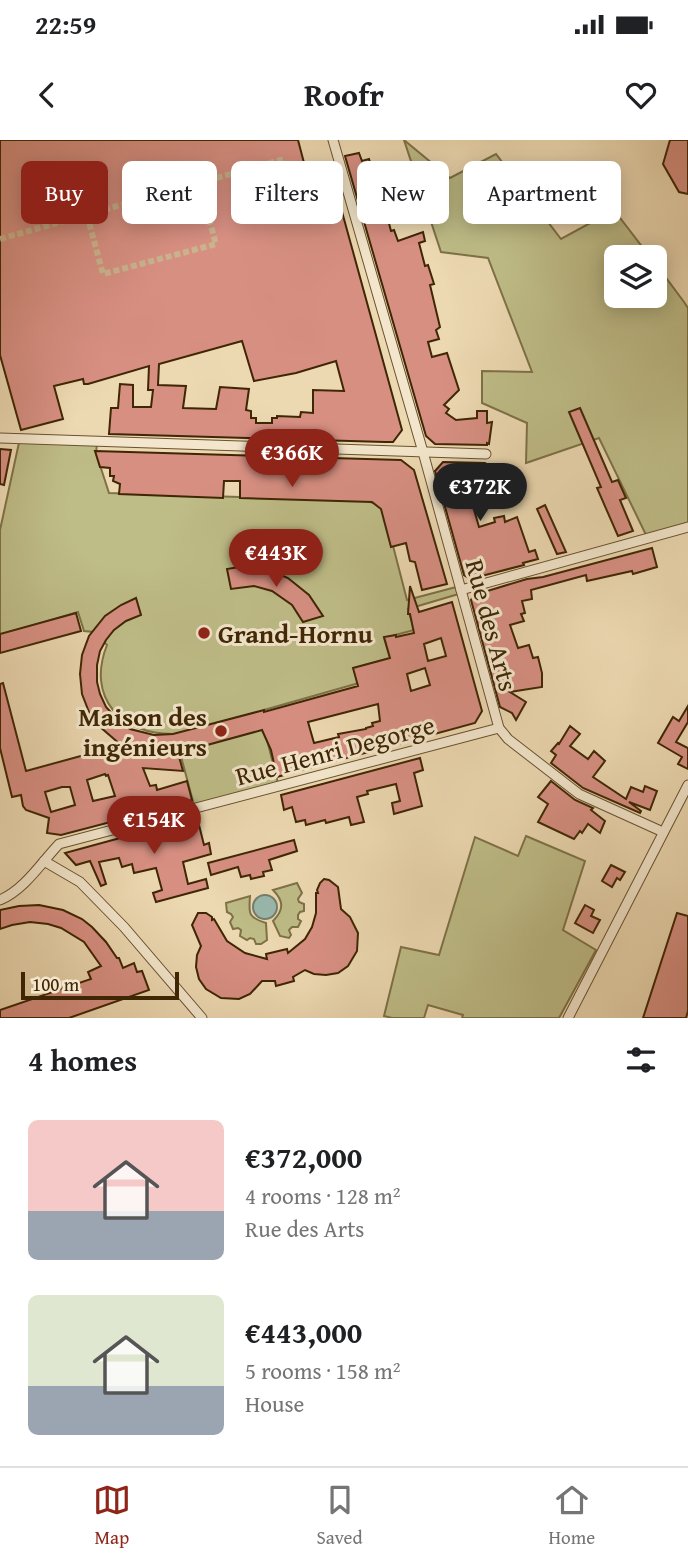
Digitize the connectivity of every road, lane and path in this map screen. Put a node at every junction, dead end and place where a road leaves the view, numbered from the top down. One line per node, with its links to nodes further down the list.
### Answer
1 (332, 140): 3 (street, Rue des Arts)
2 (0, 438): 3 (street)
3 (423, 452): 4 (street); 6 (street, Rue des Arts)
4 (486, 454)
5 (688, 527): 6 (street)
6 (461, 590): 7 (street, Rue des Arts)
7 (499, 728): 9 (street); 10 (street, Rue Henri Degorge)
8 (688, 785): 9 (street)
9 (663, 832): 13 (street)
10 (44, 861): 11 (street, Rue Henri Degorge); 12 (street)
11 (0, 900)
12 (202, 1018)
13 (568, 1018)

